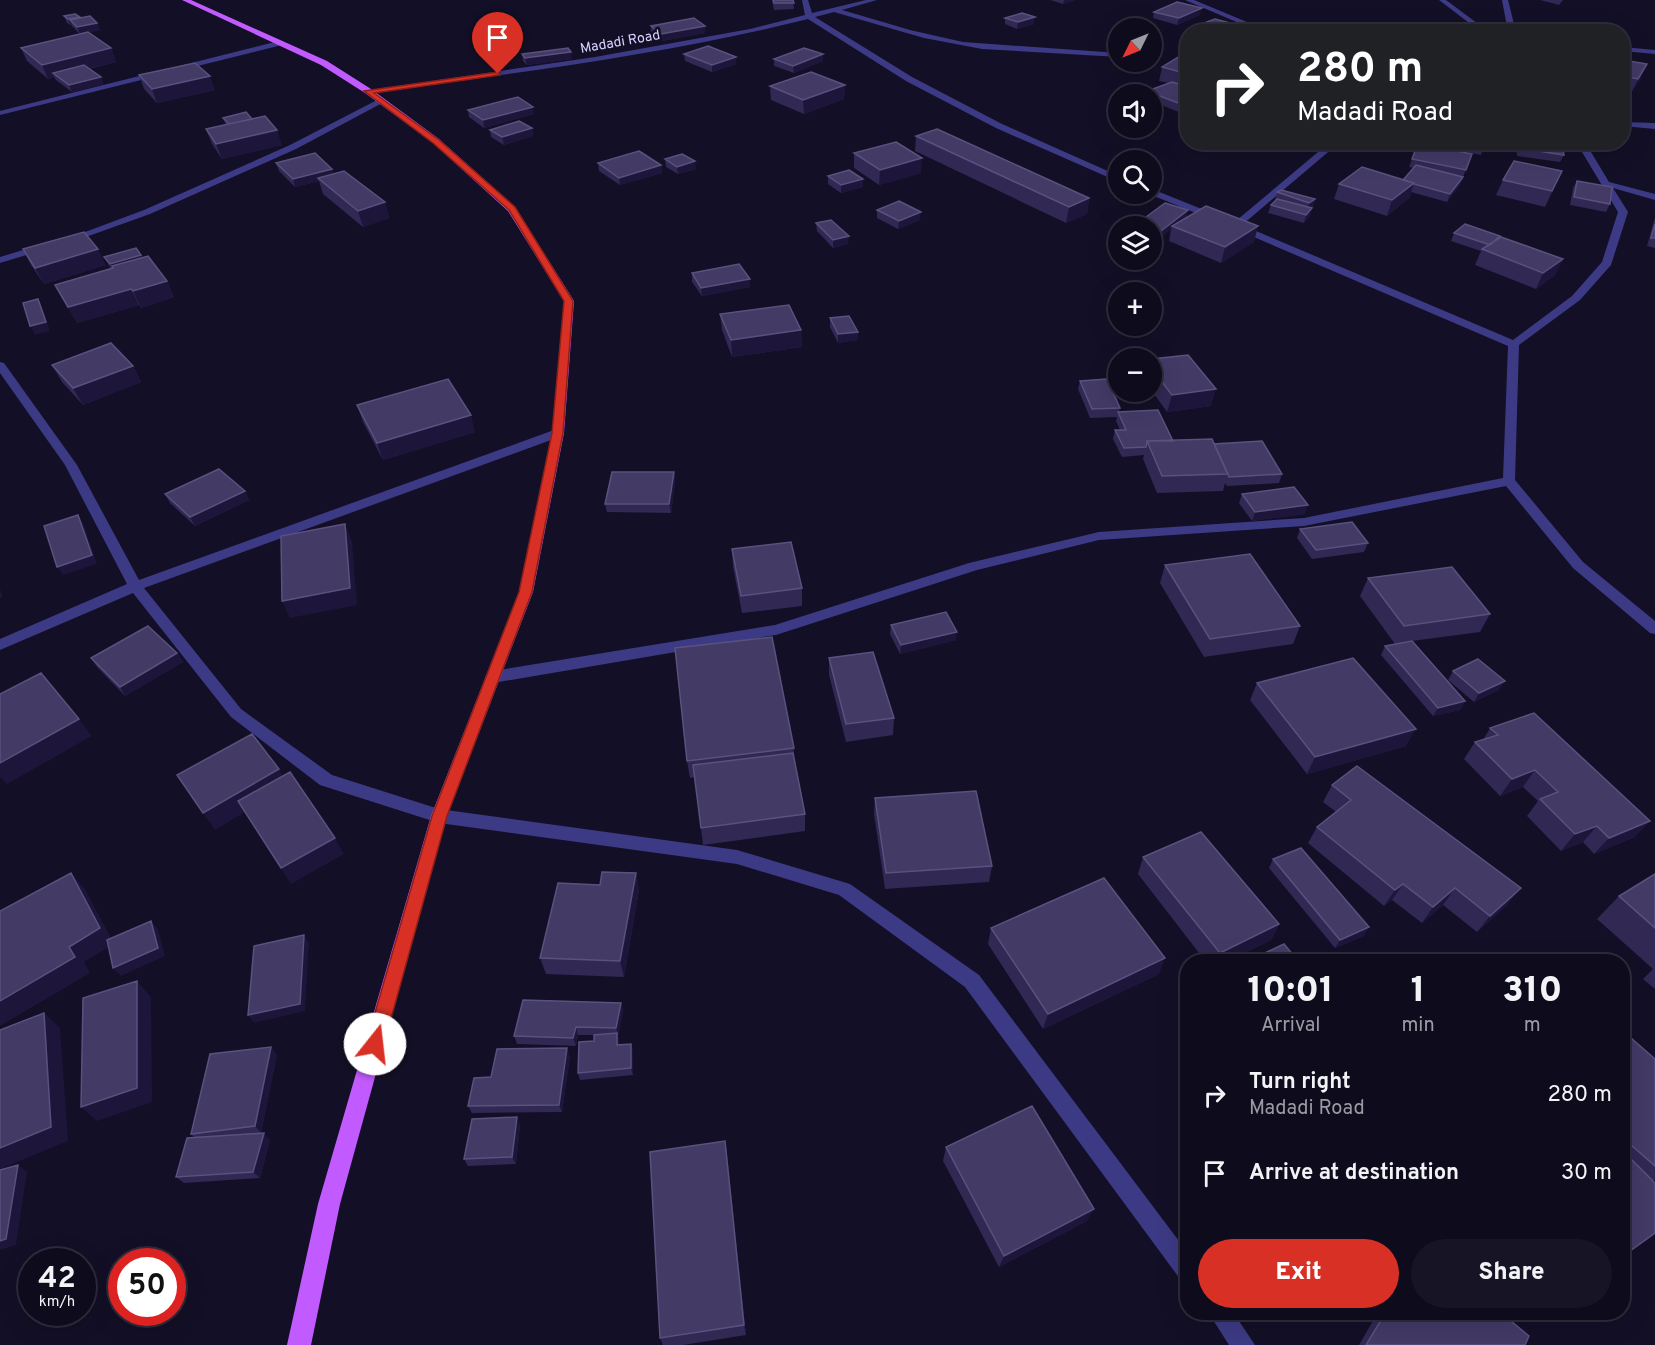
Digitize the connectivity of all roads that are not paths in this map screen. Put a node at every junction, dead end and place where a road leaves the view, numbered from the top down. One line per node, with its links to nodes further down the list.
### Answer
1 (185, 0): 14 (main road)
2 (805, 0): 10 (street)
3 (874, 0): 8 (street, Madadi Road)
4 (1188, 0): 9 (street)
5 (1215, 0): 9 (street)
6 (1442, 0): 12 (street)
7 (1505, 0): 13 (street)
8 (832, 10): 10 (street, Madadi Road); 17 (street)
9 (1217, 10): 11 (street)
10 (809, 16): 18 (street, Madadi Road); 25 (street)
11 (1249, 24)
12 (1475, 24)
13 (1512, 24)
14 (279, 43): 18 (main road); 20 (street)
15 (1630, 50): 16 (street)
16 (1655, 52)
17 (1108, 53)
18 (368, 91): 19 (main road)
19 (382, 101): 30 (street); 33 (main road)
20 (0, 113)
21 (1630, 124): 22 (street)
22 (1655, 126)
23 (1326, 150): 29 (street)
24 (1585, 150): 26 (street)
25 (1108, 174)
26 (1607, 184): 28 (street); 31 (street)
27 (1162, 196): 29 (street)
28 (1655, 197)
29 (1236, 225): 31 (street)
30 (0, 260)
31 (1514, 344): 34 (street)
32 (0, 365): 35 (street)
33 (558, 433): 35 (street); 38 (main road)
34 (1509, 481): 36 (street); 38 (street)
35 (135, 586): 37 (street); 39 (street)
36 (1655, 629)
37 (0, 645)
38 (494, 677): 39 (main road)
39 (440, 816): 40 (street); 42 (main road)
40 (1180, 1260)
41 (1225, 1320): 43 (street)
42 (299, 1345)
43 (1243, 1345)

